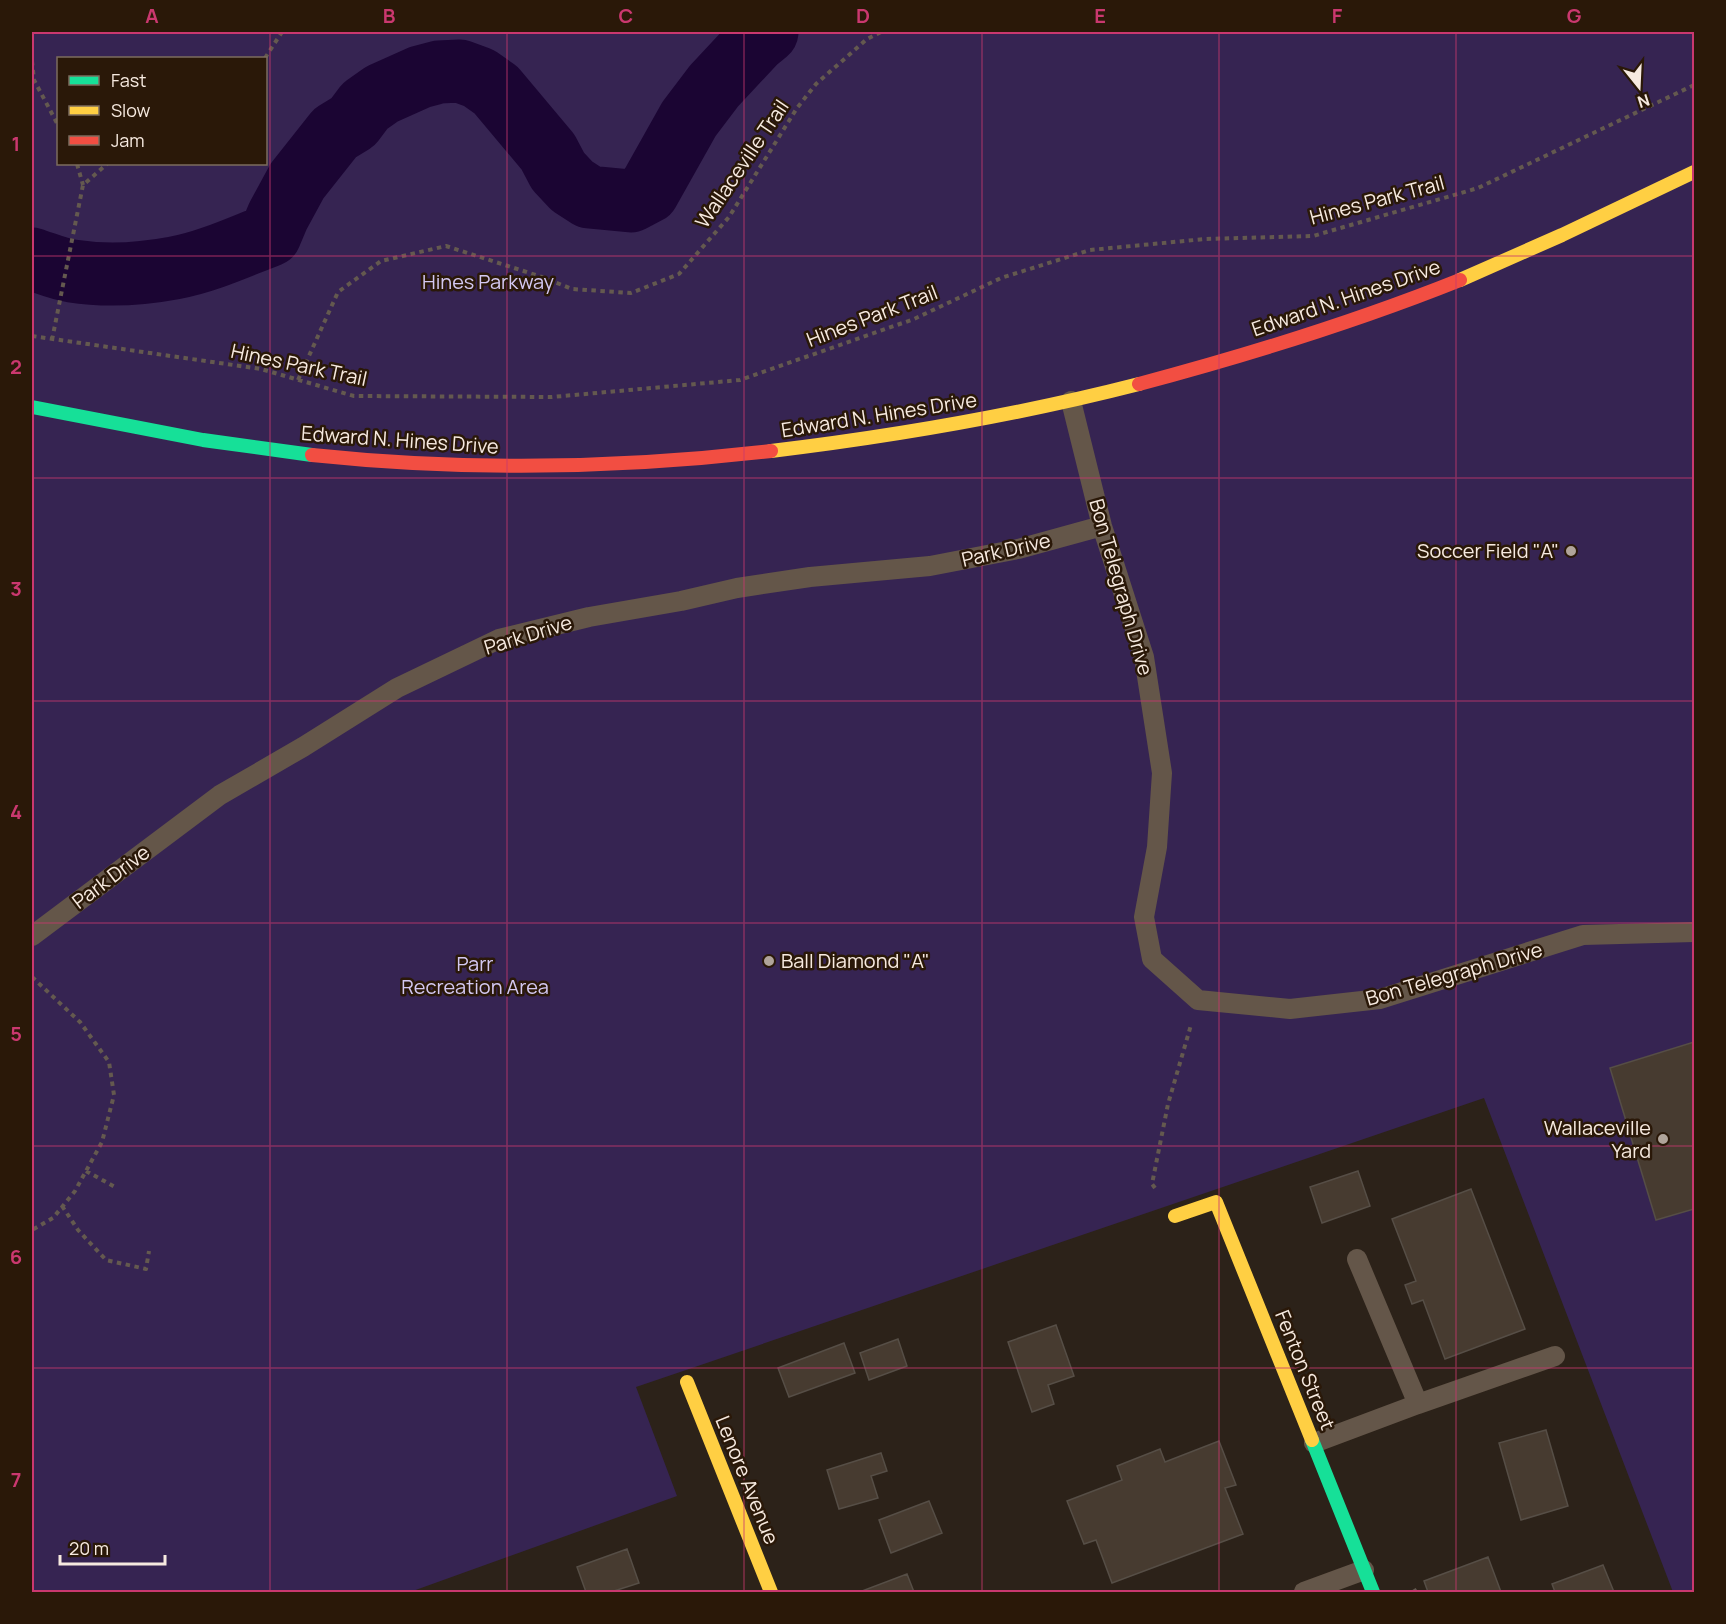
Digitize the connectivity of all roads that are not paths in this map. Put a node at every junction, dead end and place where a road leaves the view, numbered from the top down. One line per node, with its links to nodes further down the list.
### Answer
1 (1695, 172): 2 (street, Edward N. Hines Drive)
2 (1071, 401): 3 (street, Edward N. Hines Drive); 4 (lane, Bon Telegraph Drive)
3 (32, 407)
4 (1102, 526): 5 (lane, Bon Telegraph Drive); 6 (lane, Park Drive)
5 (1695, 932)
6 (32, 936)
7 (1175, 1216): 12 (street, Fenton Street)
8 (1357, 1259): 11 (lane)
9 (1555, 1356): 11 (lane)
10 (687, 1382): 14 (street, Lenore Avenue)
11 (1418, 1404): 12 (lane)
12 (1314, 1443): 13 (street, Fenton Street)
13 (1364, 1569): 15 (lane); 16 (street, Fenton Street)
14 (771, 1593)
15 (1304, 1593)
16 (1373, 1593)

